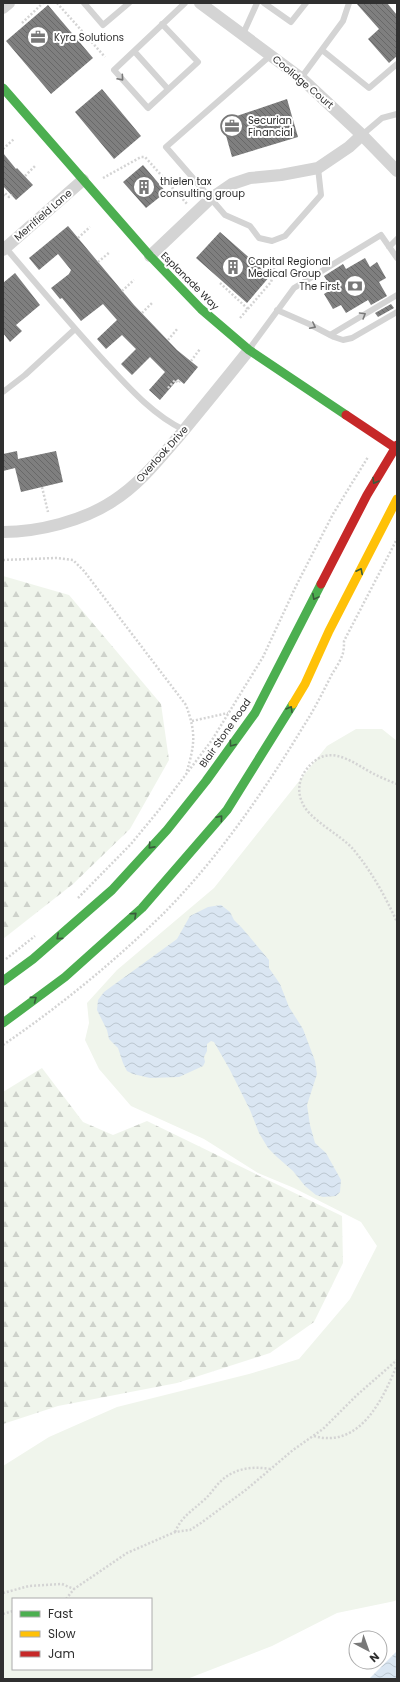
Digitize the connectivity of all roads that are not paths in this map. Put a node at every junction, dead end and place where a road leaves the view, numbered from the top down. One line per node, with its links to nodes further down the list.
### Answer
1 (9, 3): 10 (street)
2 (84, 3): 3 (lane)
3 (130, 3)
4 (185, 3): 11 (lane)
5 (200, 3): 12 (street, Coolidge Court)
6 (257, 3): 12 (lane)
7 (264, 3): 8 (lane)
8 (306, 3)
9 (349, 3): 13 (lane)
10 (3, 8)
11 (162, 24): 14 (lane); 19 (lane)
12 (243, 34): 15 (street, Coolidge Court)
13 (322, 50): 16 (lane); 17 (lane)
14 (134, 51): 19 (lane); 19 (lane, one-way to 19)
15 (271, 55): 17 (street, Coolidge Court); 25 (lane)
16 (397, 64)
17 (301, 78): 21 (street, Coolidge Court)
18 (3, 88): 24 (street, Esplanade Way)
19 (168, 89)
20 (397, 114): 21 (lane)
21 (362, 135): 22 (street); 23 (street, Coolidge Court)
22 (318, 168): 25 (street); 25 (lane)
23 (397, 171)
24 (83, 180): 27 (street, Merrifield Lane); 29 (street, Esplanade Way)
25 (210, 199): 29 (street)
26 (397, 239): 28 (lane)
27 (4, 247): 34 (lane)
28 (389, 247): 30 (lane); 32 (lane)
29 (150, 256): 36 (street, Esplanade Way)
30 (397, 258)
31 (397, 295): 35 (lane, one-way to 31)
32 (277, 310): 35 (lane, one-way to 35); 36 (lane)
33 (397, 312): 35 (lane)
34 (75, 329): 37 (lane); 38 (lane)
35 (330, 335)
36 (249, 350): 38 (street, Overlook Drive); 39 (street, Esplanade Way)
37 (3, 392)
38 (184, 430): 41 (street, Overlook Drive)
39 (396, 447): 42 (street, Blair Stone Road, one-way to 42)
40 (397, 499): 43 (street, one-way to 40)
41 (3, 532)
42 (3, 981)
43 (3, 1022)

